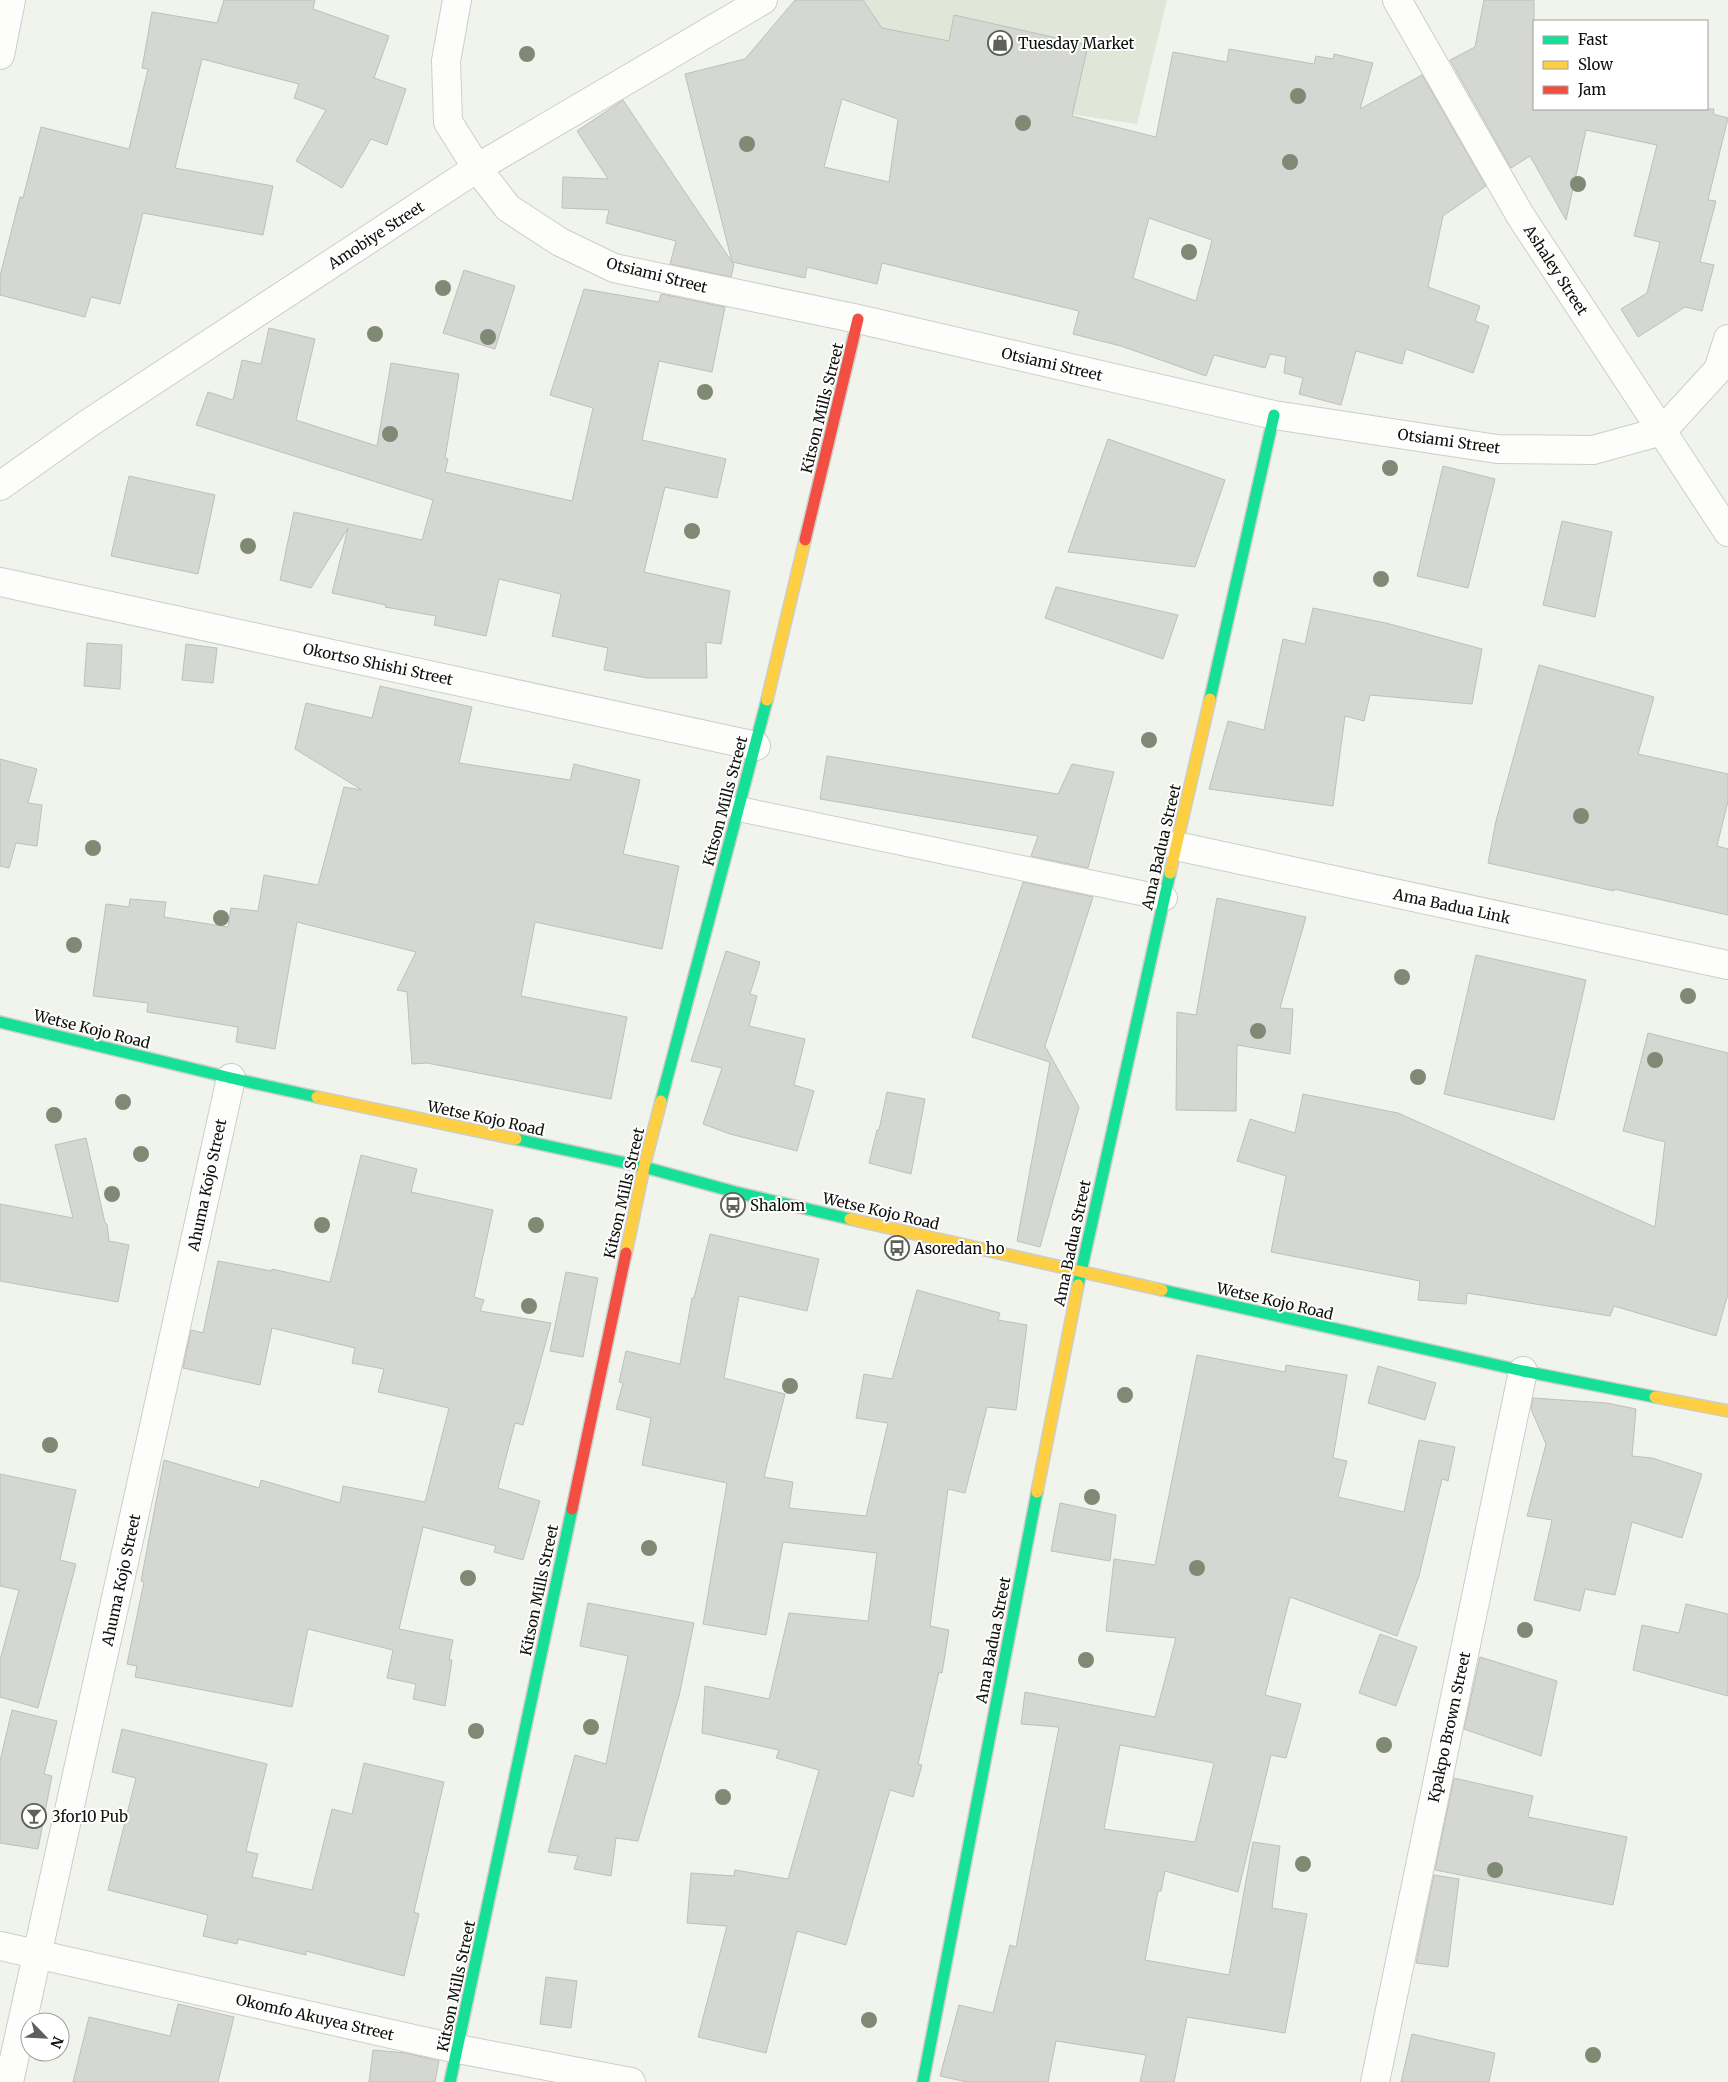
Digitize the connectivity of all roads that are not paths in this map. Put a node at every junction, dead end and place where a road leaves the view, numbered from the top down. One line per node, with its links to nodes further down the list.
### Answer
1 (11, 0): 5 (street)
2 (457, 0): 6 (street, Otsiami Street)
3 (763, 0): 6 (street, Amobiye Street)
4 (1396, 0): 10 (street, Ashaley Street)
5 (0, 55)
6 (477, 168): 7 (street, Otsiami Street); 11 (street, Amobiye Street)
7 (858, 319): 9 (street, Otsiami Street); 14 (street, Kitson Mills Street)
8 (1728, 339): 10 (street)
9 (1274, 415): 10 (street, Otsiami Street); 16 (street, Ama Badua Street)
10 (1662, 431): 12 (street, Ashaley Street)
11 (0, 486)
12 (1728, 532)
13 (0, 582): 14 (street, Okortso Shishi Street)
14 (756, 746): 15 (street, Kitson Mills Street)
15 (739, 809): 17 (lane); 21 (street, Kitson Mills Street)
16 (1176, 846): 17 (street, Ama Badua Street); 18 (street, Ama Badua Link)
17 (1165, 898): 22 (street, Ama Badua Street)
18 (1728, 965)
19 (0, 1022): 20 (street, Wetse Kojo Road)
20 (230, 1078): 21 (street, Wetse Kojo Road); 26 (street, Ahuma Kojo Street)
21 (644, 1167): 22 (street, Wetse Kojo Road); 27 (street, Kitson Mills Street)
22 (1080, 1272): 23 (street, Wetse Kojo Road); 31 (street, Ama Badua Street)
23 (1523, 1371): 24 (street, Wetse Kojo Road); 32 (street, Kpakpo Brown Street)
24 (1728, 1411)
25 (0, 1946): 26 (street, Okomfo Akuyea Street)
26 (38, 1956): 27 (street, Okomfo Akuyea Street); 28 (street, Ahuma Kojo Street)
27 (458, 2049): 29 (street, Kitson Mills Street); 30 (street, Okomfo Akuyea Street)
28 (9, 2082)
29 (450, 2082)
30 (631, 2082)
31 (923, 2082)
32 (1375, 2082)

